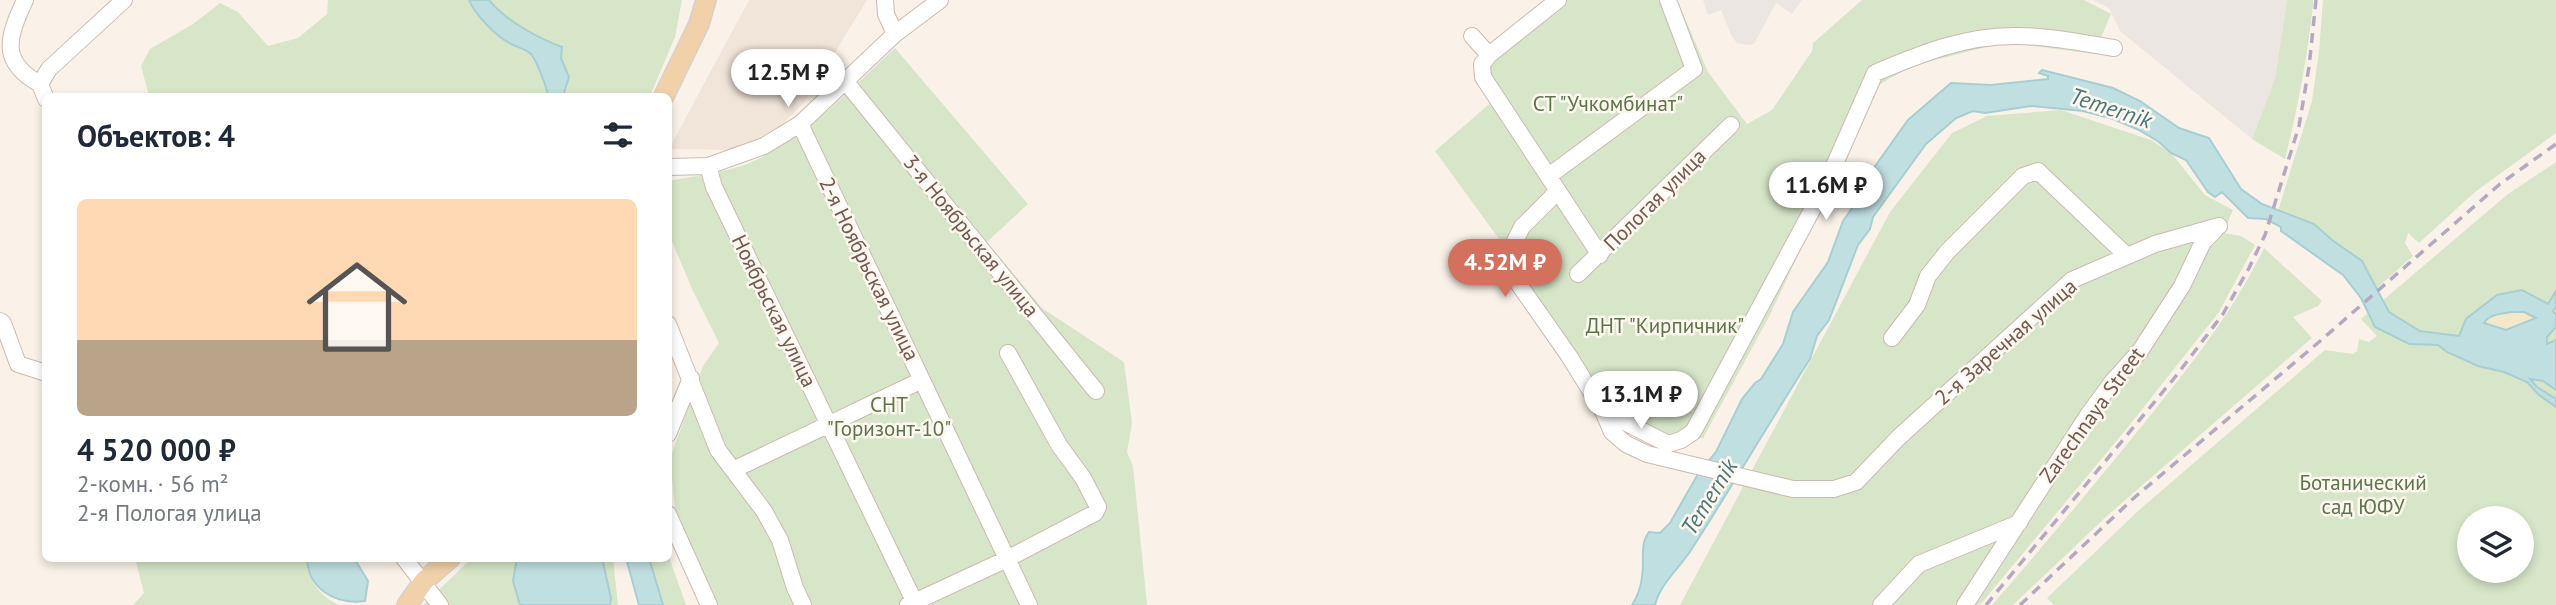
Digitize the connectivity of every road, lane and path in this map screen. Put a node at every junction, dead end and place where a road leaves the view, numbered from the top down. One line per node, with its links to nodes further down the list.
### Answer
1 (25, 0): 13 (street)
2 (124, 0): 13 (street)
3 (706, 0): 14 (main road)
4 (885, 0): 8 (street)
5 (940, 0): 8 (street)
6 (1558, 0): 11 (street)
7 (1668, 0): 19 (street)
8 (895, 34): 12 (street)
9 (1472, 36): 11 (street)
10 (2114, 48): 33 (street)
11 (1489, 55): 19 (street)
12 (846, 82): 15 (street); 32 (street, 3-я Ноябрьская улица)
13 (43, 92)
14 (666, 93)
15 (800, 124): 17 (street); 31 (street, 2-я Ноябрьская улица)
16 (1731, 125): 22 (street, Пологая улица)
17 (708, 166): 18 (street); 34 (street, Ноябрьская улица)
18 (672, 167)
19 (1550, 175): 20 (street)
20 (1559, 191): 22 (street); 33 (street)
21 (2219, 226): 23 (street, 2-я Заречная улица); 38 (street, Zarechnaya Street)
22 (1600, 255): 24 (street, Пологая улица)
23 (2127, 256): 27 (street); 33 (street, 2-я Заречная улица)
24 (1578, 274)
25 (0, 321): 29 (street)
26 (672, 334): 30 (street)
27 (1892, 338)
28 (1008, 353): 39 (street)
29 (42, 372)
30 (691, 379): 35 (street); 36 (street)
31 (922, 380): 34 (street); 39 (street, 2-я Ноябрьская улица)
32 (1096, 391)
33 (1603, 411)
34 (830, 424): 36 (street); 43 (street, Ноябрьская улица)
35 (672, 425)
36 (733, 470): 47 (street)
37 (672, 523): 46 (street)
38 (2019, 523): 49 (street); 50 (street, Zarechnaya Street)
39 (1007, 559): 43 (street); 48 (street, 2-я Ноябрьская улица)
40 (407, 562): 42 (street)
41 (446, 562): 42 (main road)
42 (424, 582): 44 (main road); 45 (street)
43 (913, 604)
44 (407, 605)
45 (440, 605)
46 (709, 605)
47 (803, 605)
48 (1029, 605)
49 (1881, 605)
50 (1965, 605)

